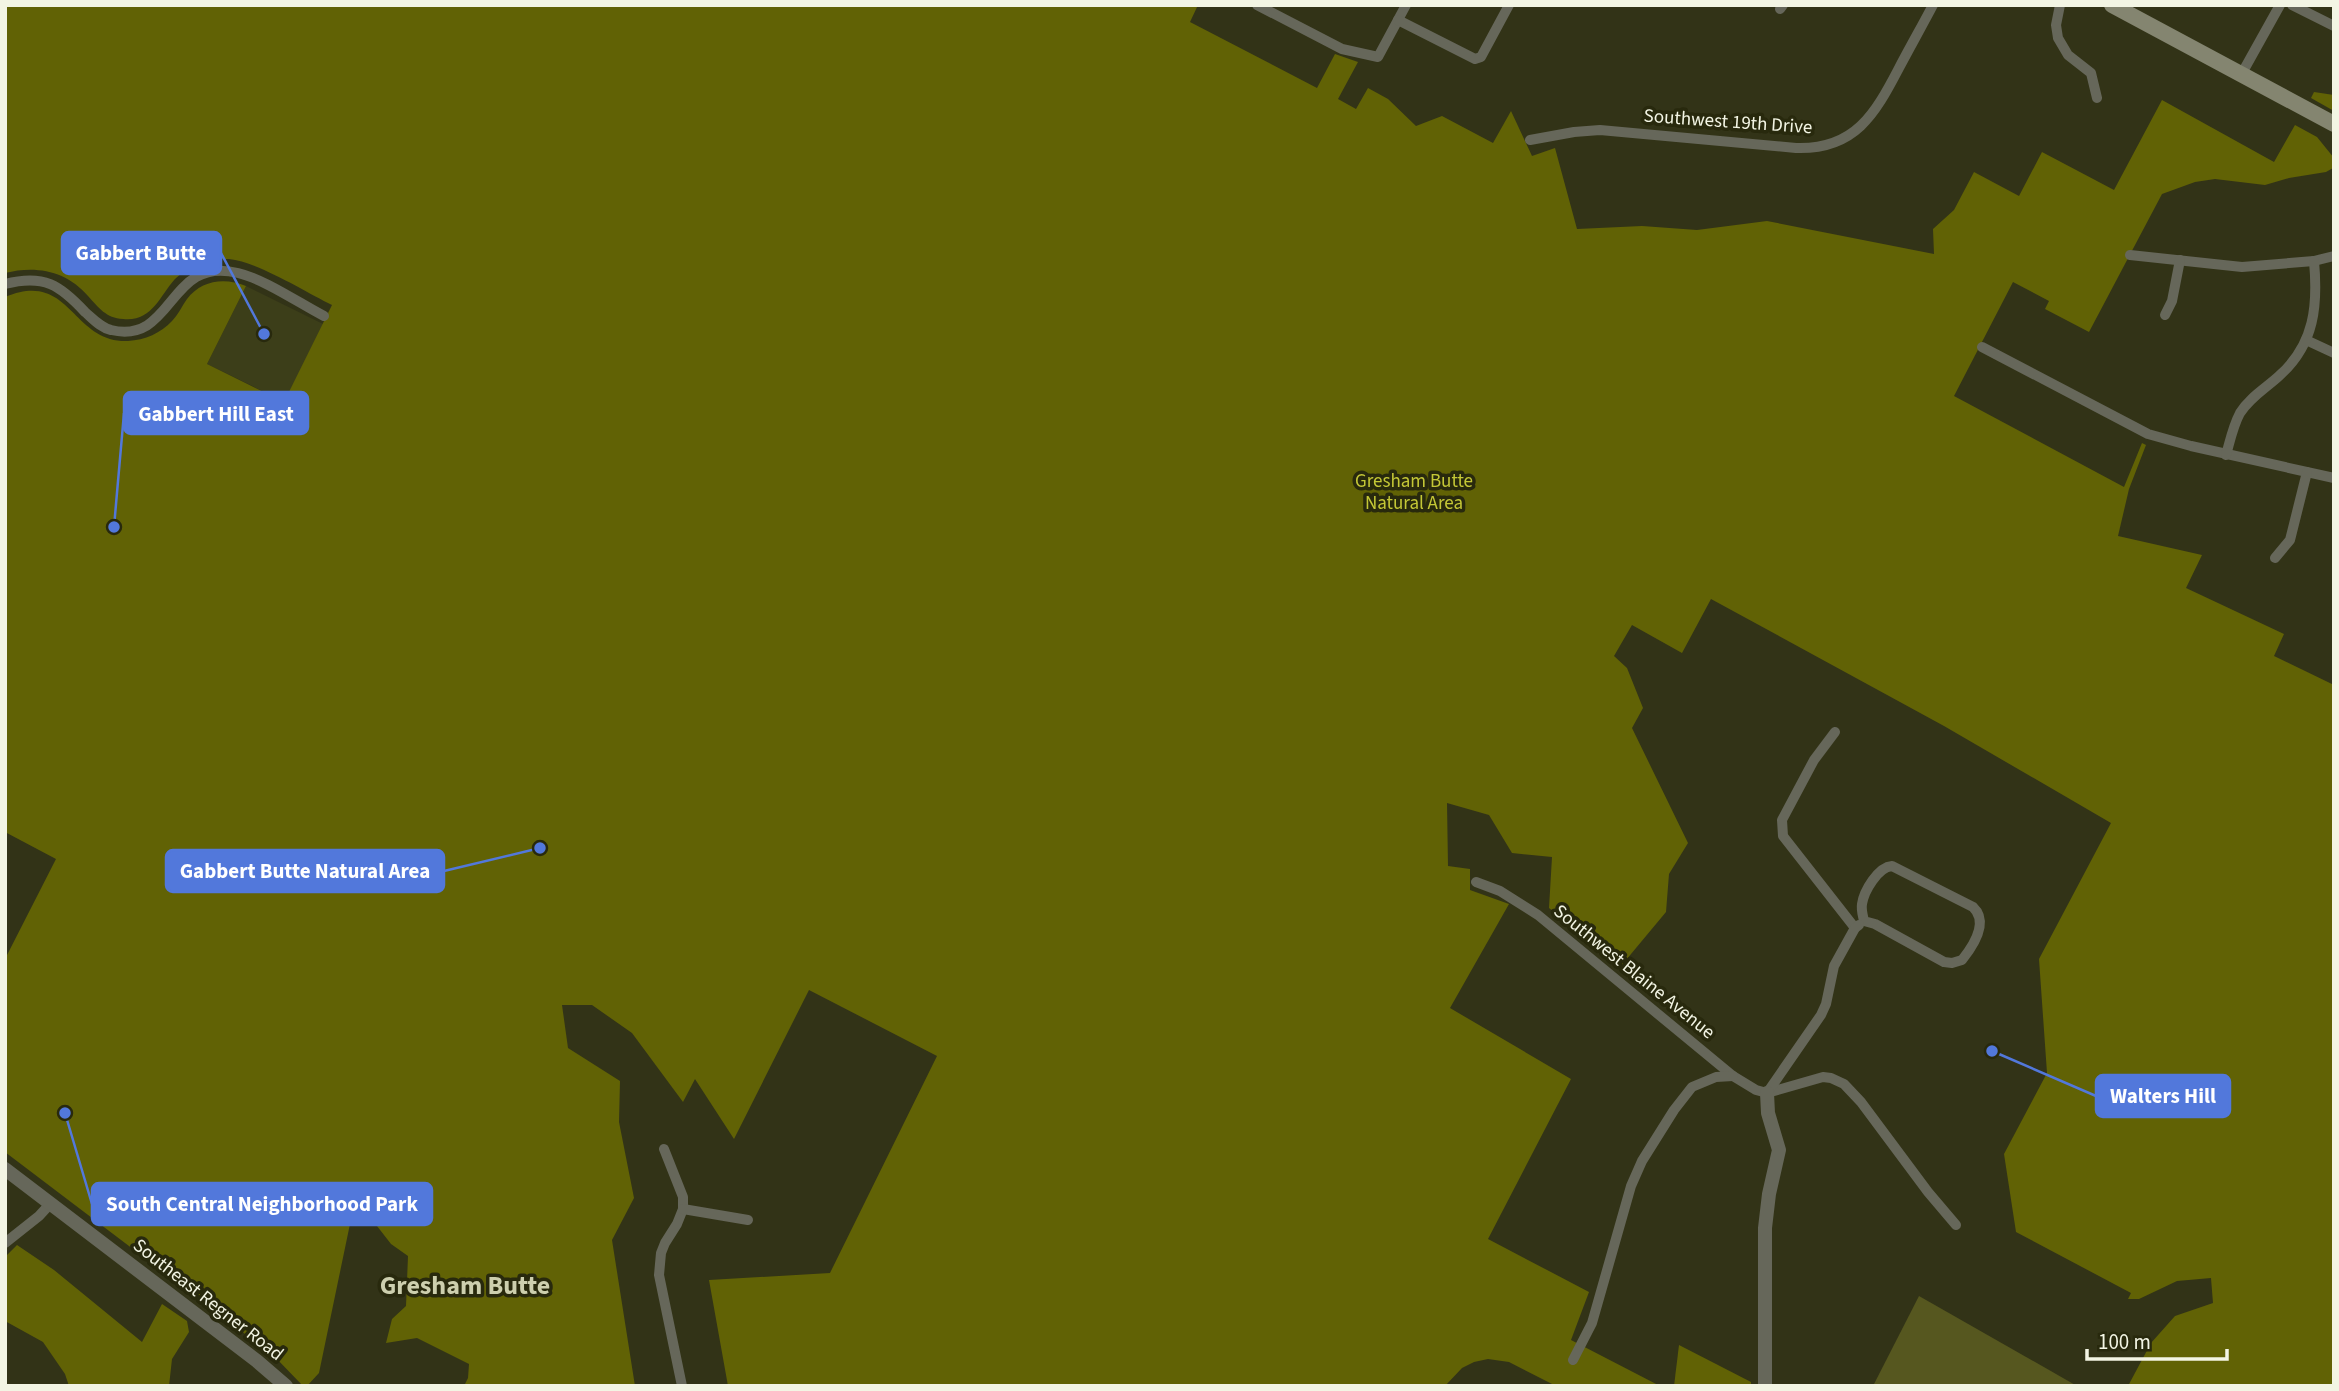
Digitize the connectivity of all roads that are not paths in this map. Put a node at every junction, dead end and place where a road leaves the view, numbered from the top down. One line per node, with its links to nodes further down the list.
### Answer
1 (1257, 5): 9 (street)
2 (1406, 5): 9 (street)
3 (1509, 5): 9 (street)
4 (1933, 5): 14 (street, Southwest 19th Drive)
5 (2060, 5): 12 (street)
6 (2112, 5): 11 (main road)
7 (2280, 5): 11 (street)
8 (2292, 5): 10 (street)
9 (1398, 20)
10 (2334, 26)
11 (2241, 75): 13 (main road)
12 (2097, 98)
13 (2334, 124)
14 (1530, 140)
15 (2130, 255): 17 (street)
16 (2334, 257): 18 (street)
17 (2180, 260): 18 (street); 20 (street)
18 (2314, 261): 22 (street)
19 (5, 284): 21 (street)
20 (2165, 315)
21 (324, 316)
22 (2306, 340): 24 (street); 25 (street)
23 (1982, 347): 25 (street)
24 (2334, 353)
25 (2226, 454): 26 (street)
26 (2307, 472): 27 (street); 28 (street)
27 (2334, 478)
28 (2275, 558)
29 (1835, 733): 31 (street)
30 (1476, 881): 32 (street, Southwest Blaine Avenue)
31 (1859, 925): 31 (street); 33 (street)
32 (1734, 1076): 33 (street, Southwest Blaine Avenue); 41 (street)
33 (1767, 1093): 39 (street); 44 (street)
34 (664, 1149): 37 (street)
35 (5, 1170): 36 (street, Southeast Regner Road)
36 (50, 1204): 40 (street); 42 (street, Southeast Regner Road)
37 (683, 1209): 38 (street); 43 (street)
38 (748, 1220)
39 (1956, 1225)
40 (5, 1243)
41 (1573, 1360)
42 (286, 1386)
43 (682, 1386)
44 (1765, 1386)

